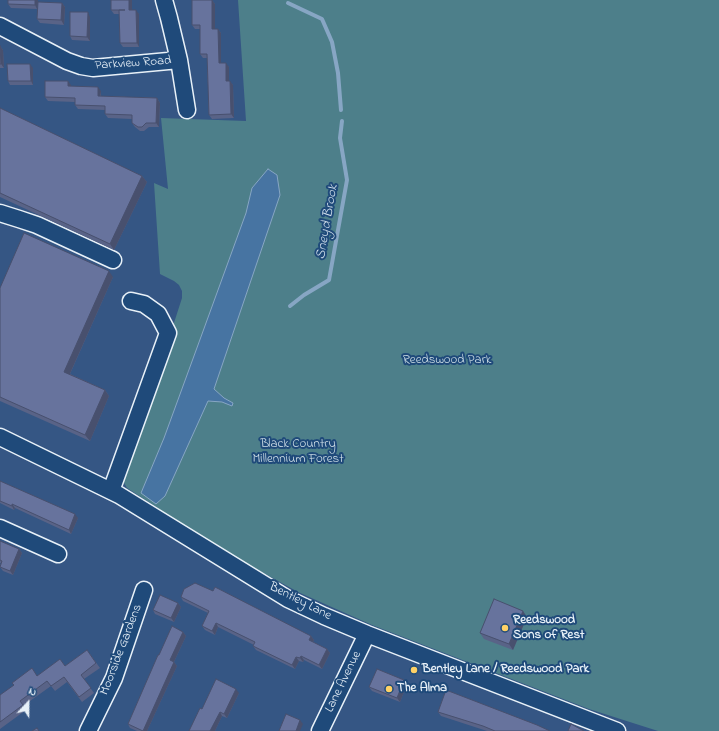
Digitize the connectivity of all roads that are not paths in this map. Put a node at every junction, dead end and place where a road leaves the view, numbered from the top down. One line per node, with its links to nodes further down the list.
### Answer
1 (164, 0): 3 (street)
2 (0, 26): 3 (street, Parkview Road)
3 (179, 60): 4 (street)
4 (187, 110)
5 (0, 213): 6 (street)
6 (113, 260)
7 (131, 302): 9 (street)
8 (0, 437): 9 (street, Bentley Lane)
9 (115, 493): 13 (street, Bentley Lane)
10 (0, 528): 11 (street)
11 (58, 554)
12 (144, 590): 14 (street, Moorside Gardens)
13 (367, 634): 15 (street, Lane Avenue); 16 (street, Bentley Lane)
14 (88, 731)
15 (320, 731)
16 (617, 731)

